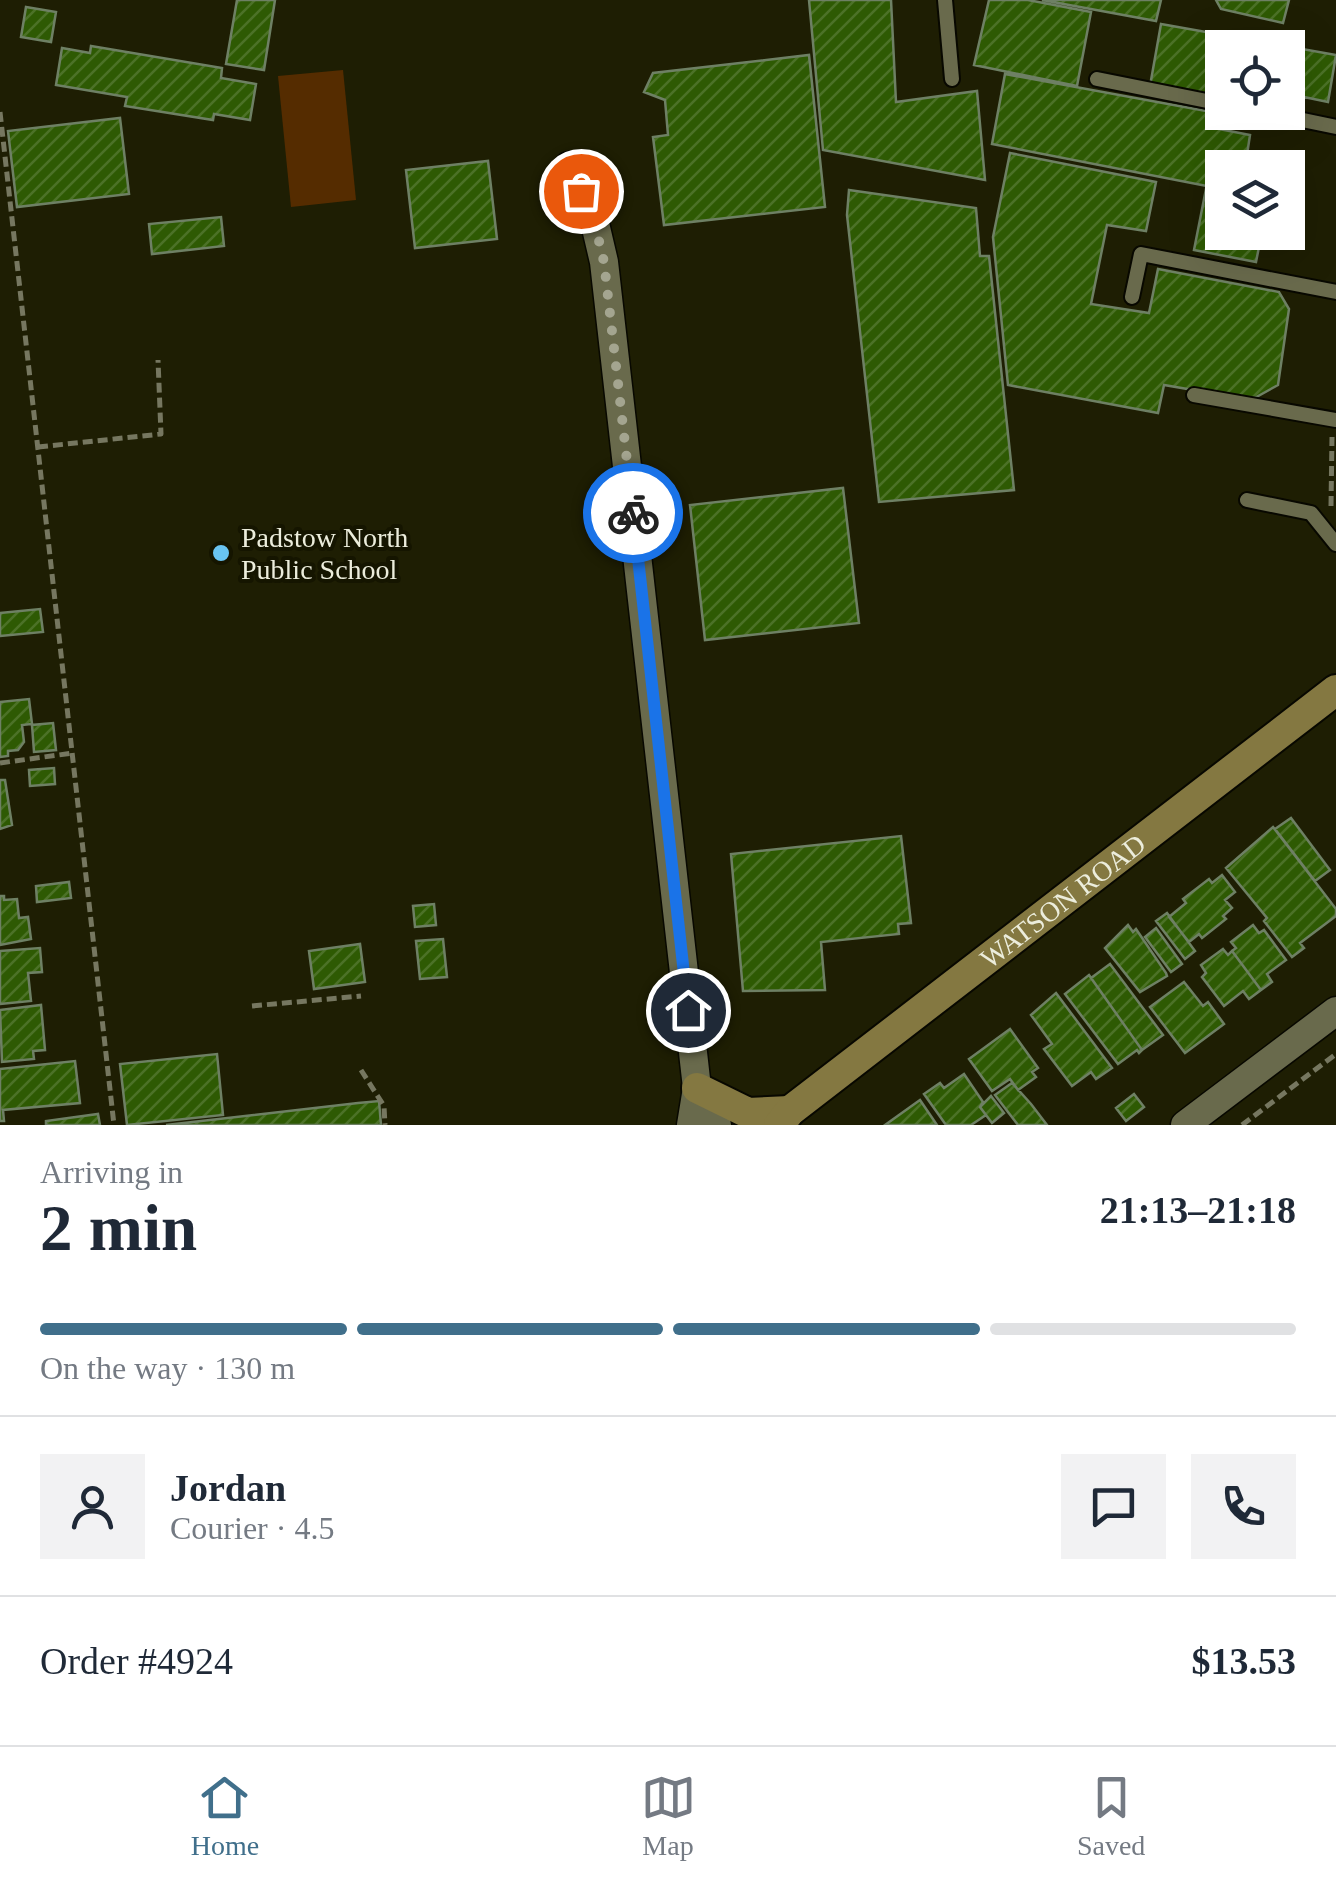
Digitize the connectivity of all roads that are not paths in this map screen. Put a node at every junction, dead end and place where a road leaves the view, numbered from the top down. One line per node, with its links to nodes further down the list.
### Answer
1 (945, 0): 2 (lane)
2 (952, 78)
3 (1097, 79): 4 (lane)
4 (1205, 101)
5 (1305, 121): 6 (lane)
6 (1336, 127)
7 (569, 166): 16 (street)
8 (1336, 292): 9 (lane)
9 (1132, 297)
10 (1194, 394): 11 (lane)
11 (1335, 420)
12 (1246, 500): 13 (lane)
13 (1336, 544)
14 (1336, 690): 17 (main road, WATSON ROAD)
15 (1336, 1011): 21 (street)
16 (697, 1088): 17 (main road); 18 (street); 19 (street)
17 (784, 1118): 20 (main road, WATSON ROAD)
18 (691, 1125)
19 (717, 1125)
20 (757, 1125)
21 (1185, 1125)

